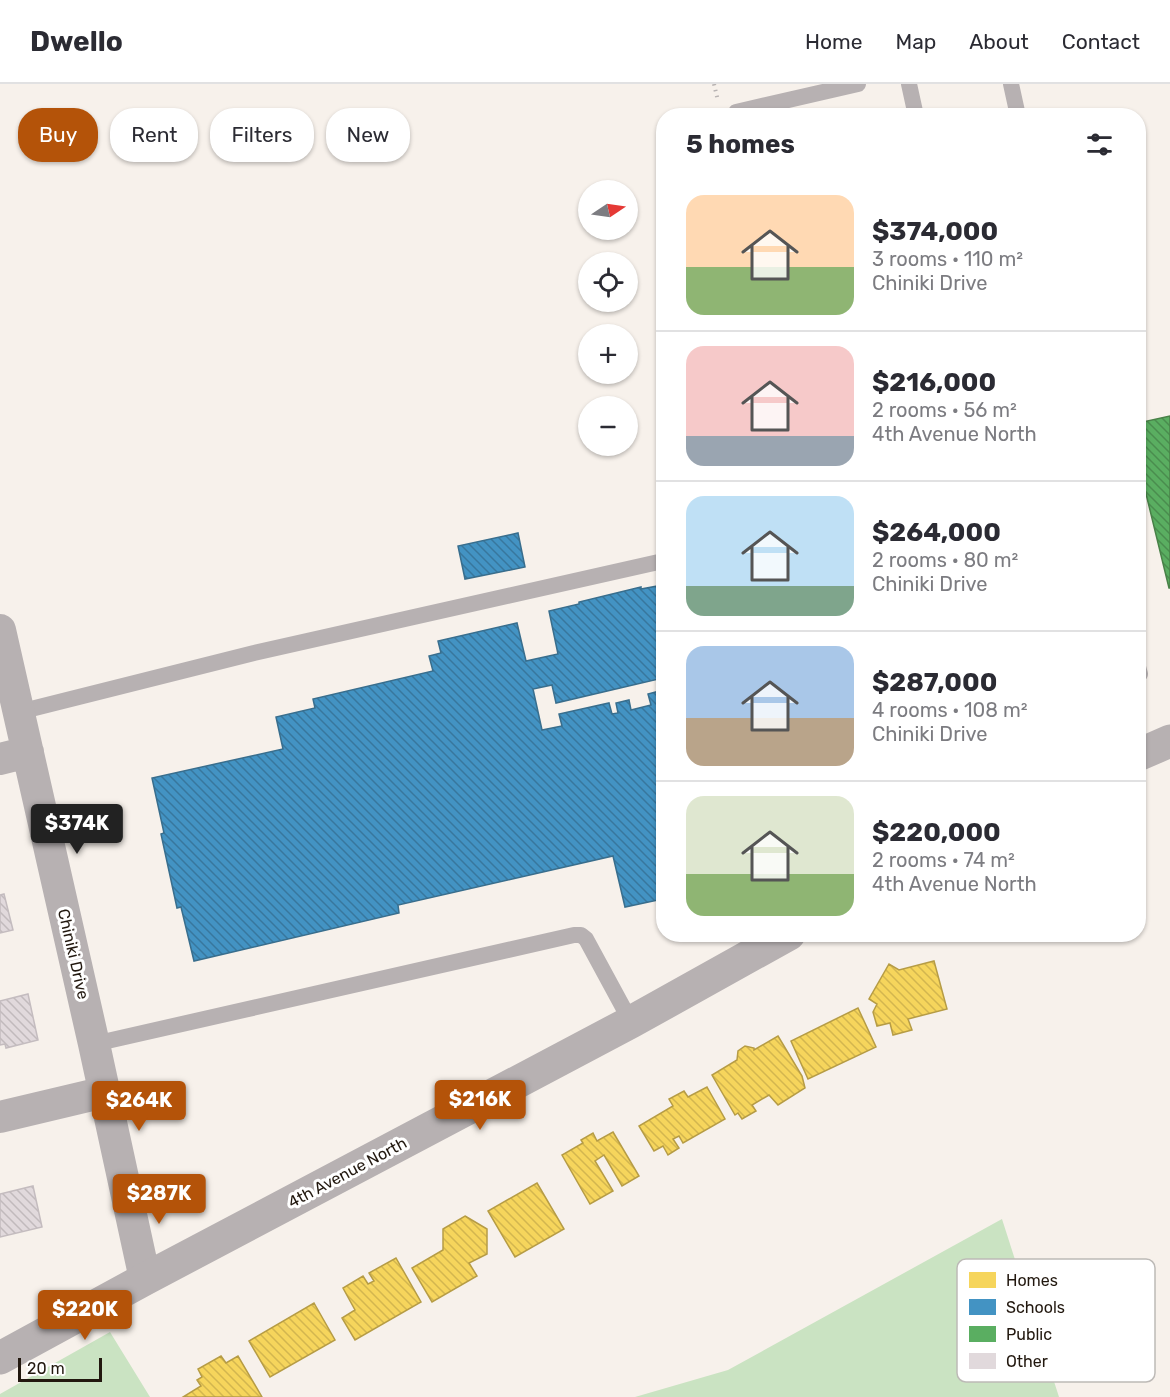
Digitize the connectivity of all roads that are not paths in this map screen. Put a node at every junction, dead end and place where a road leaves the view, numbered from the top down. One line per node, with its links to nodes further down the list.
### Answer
1 (858, 84): 4 (lane)
2 (909, 84): 5 (lane)
3 (1011, 84): 6 (lane)
4 (753, 108)
5 (914, 108)
6 (1016, 108)
7 (656, 563): 9 (lane)
8 (0, 630): 9 (street, Chiniki Drive)
9 (19, 712): 12 (street, Chiniki Drive)
10 (1170, 741): 11 (street)
11 (1146, 752)
12 (14, 755): 15 (street, Chiniki Drive)
13 (775, 942): 14 (street, 4th Avenue North)
14 (632, 1022): 15 (lane); 18 (street, 4th Avenue North)
15 (94, 1044): 16 (street, Chiniki Drive)
16 (105, 1092): 17 (street); 18 (street, Chiniki Drive)
17 (0, 1117)
18 (145, 1279): 19 (street, 4th Avenue North)
19 (0, 1358)

